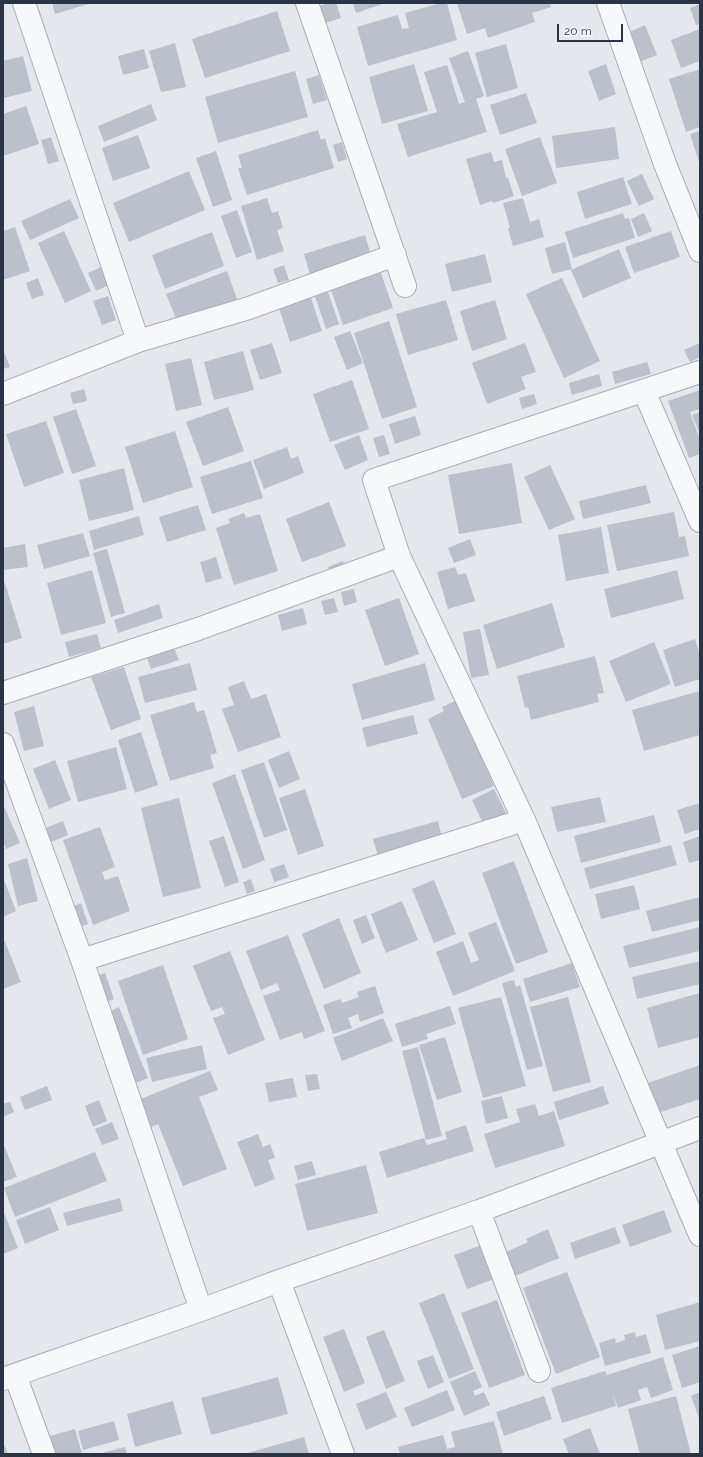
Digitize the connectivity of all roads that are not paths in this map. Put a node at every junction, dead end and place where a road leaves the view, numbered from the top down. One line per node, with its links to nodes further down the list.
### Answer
1 (24, 3): 7 (street)
2 (307, 3): 5 (street)
3 (608, 3): 4 (street)
4 (700, 252)
5 (395, 255): 6 (street); 7 (street)
6 (405, 286)
7 (138, 341): 10 (street)
8 (700, 372): 9 (street)
9 (644, 391): 11 (street); 12 (street)
10 (3, 394)
11 (700, 521)
12 (399, 556): 13 (street); 15 (street)
13 (3, 693)
14 (3, 744): 16 (street)
15 (524, 820): 16 (street); 18 (street)
16 (82, 960): 22 (street)
17 (700, 1128): 18 (street)
18 (661, 1144): 19 (street); 20 (street)
19 (479, 1211): 21 (street); 23 (street)
20 (700, 1235)
21 (279, 1281): 22 (street); 26 (street)
22 (201, 1310): 24 (street)
23 (539, 1371)
24 (9, 1377): 25 (street)
25 (44, 1454)
26 (343, 1454)

